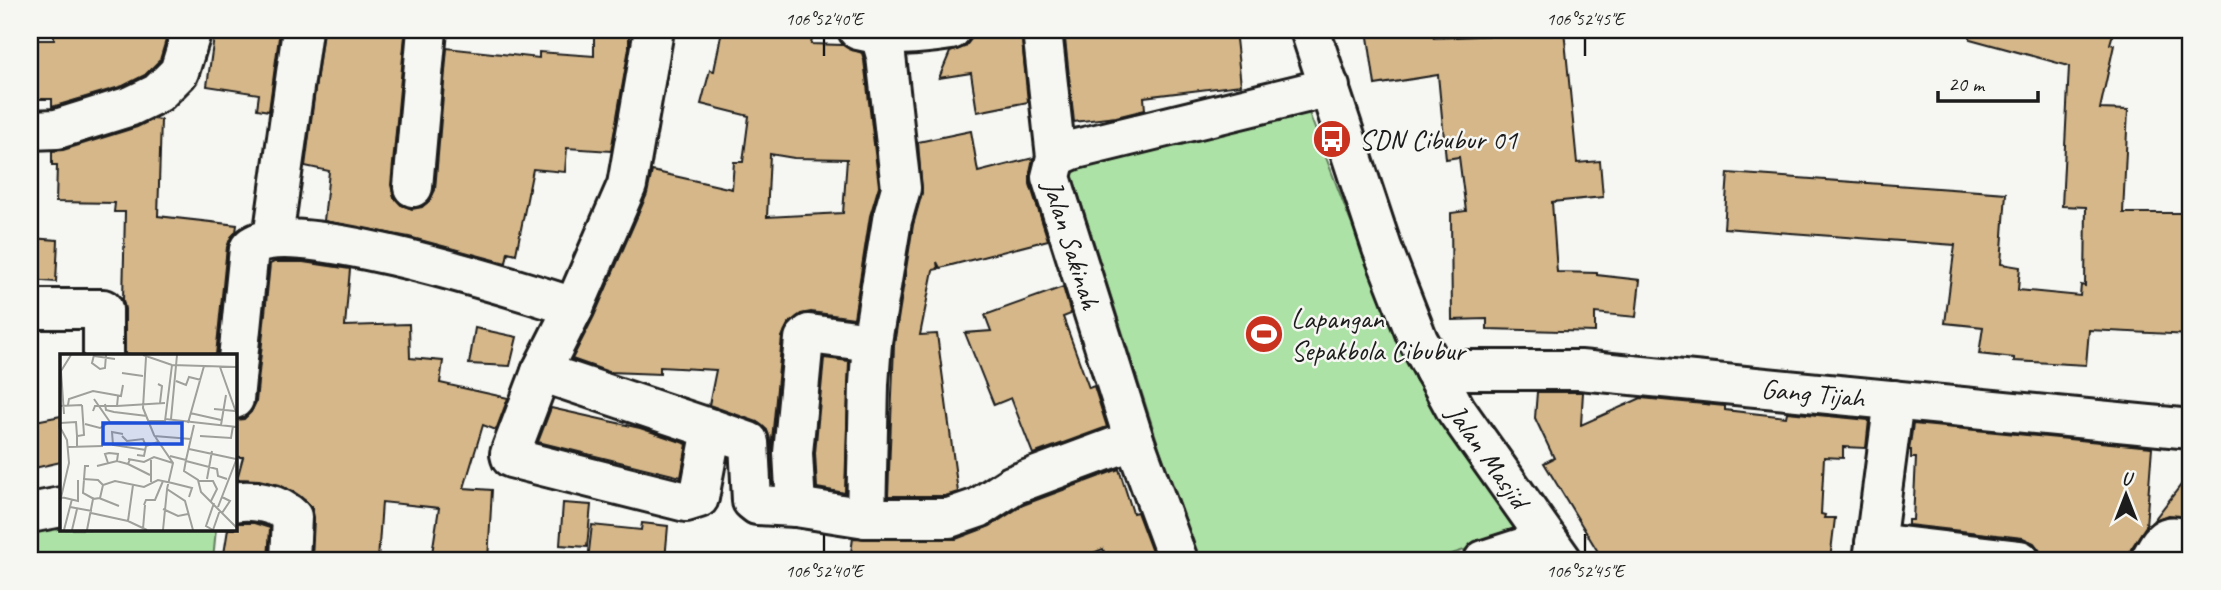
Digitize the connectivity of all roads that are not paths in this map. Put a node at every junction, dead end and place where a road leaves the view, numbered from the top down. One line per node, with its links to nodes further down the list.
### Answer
1 (192, 30): 10 (street)
2 (302, 30): 13 (street)
3 (427, 30): 12 (street)
4 (654, 30): 14 (street)
5 (951, 30): 8 (street)
6 (1042, 30): 11 (street)
7 (1310, 30): 9 (street, Jalan Masjid)
8 (869, 33): 16 (street)
9 (1330, 87): 11 (street, Jalan Sakinah); 18 (street, Jalan Masjid)
10 (30, 130)
11 (1055, 158): 24 (street, Jalan Sakinah)
12 (413, 187)
13 (273, 238): 14 (street); 20 (street)
14 (574, 306): 19 (street)
15 (30, 309): 17 (street)
16 (872, 342): 27 (street); 29 (street)
17 (103, 354)
18 (1434, 370): 21 (street, Gang Tijah); 30 (street, Jalan Masjid)
19 (541, 372): 22 (street); 22 (street)
20 (236, 388)
21 (1894, 400): 23 (street, Gang Tijah); 31 (street)
22 (712, 429): 27 (street)
23 (2191, 429)
24 (1134, 440): 29 (street); 33 (street, Jalan Sakinah)
25 (236, 502): 32 (street)
26 (60, 507): 28 (street)
27 (796, 507): 29 (street)
28 (30, 513)
29 (866, 518)
30 (1554, 550): 34 (street)
31 (1874, 551): 35 (street)
32 (290, 560)
33 (1178, 560)
34 (1484, 560)
35 (2020, 560)

